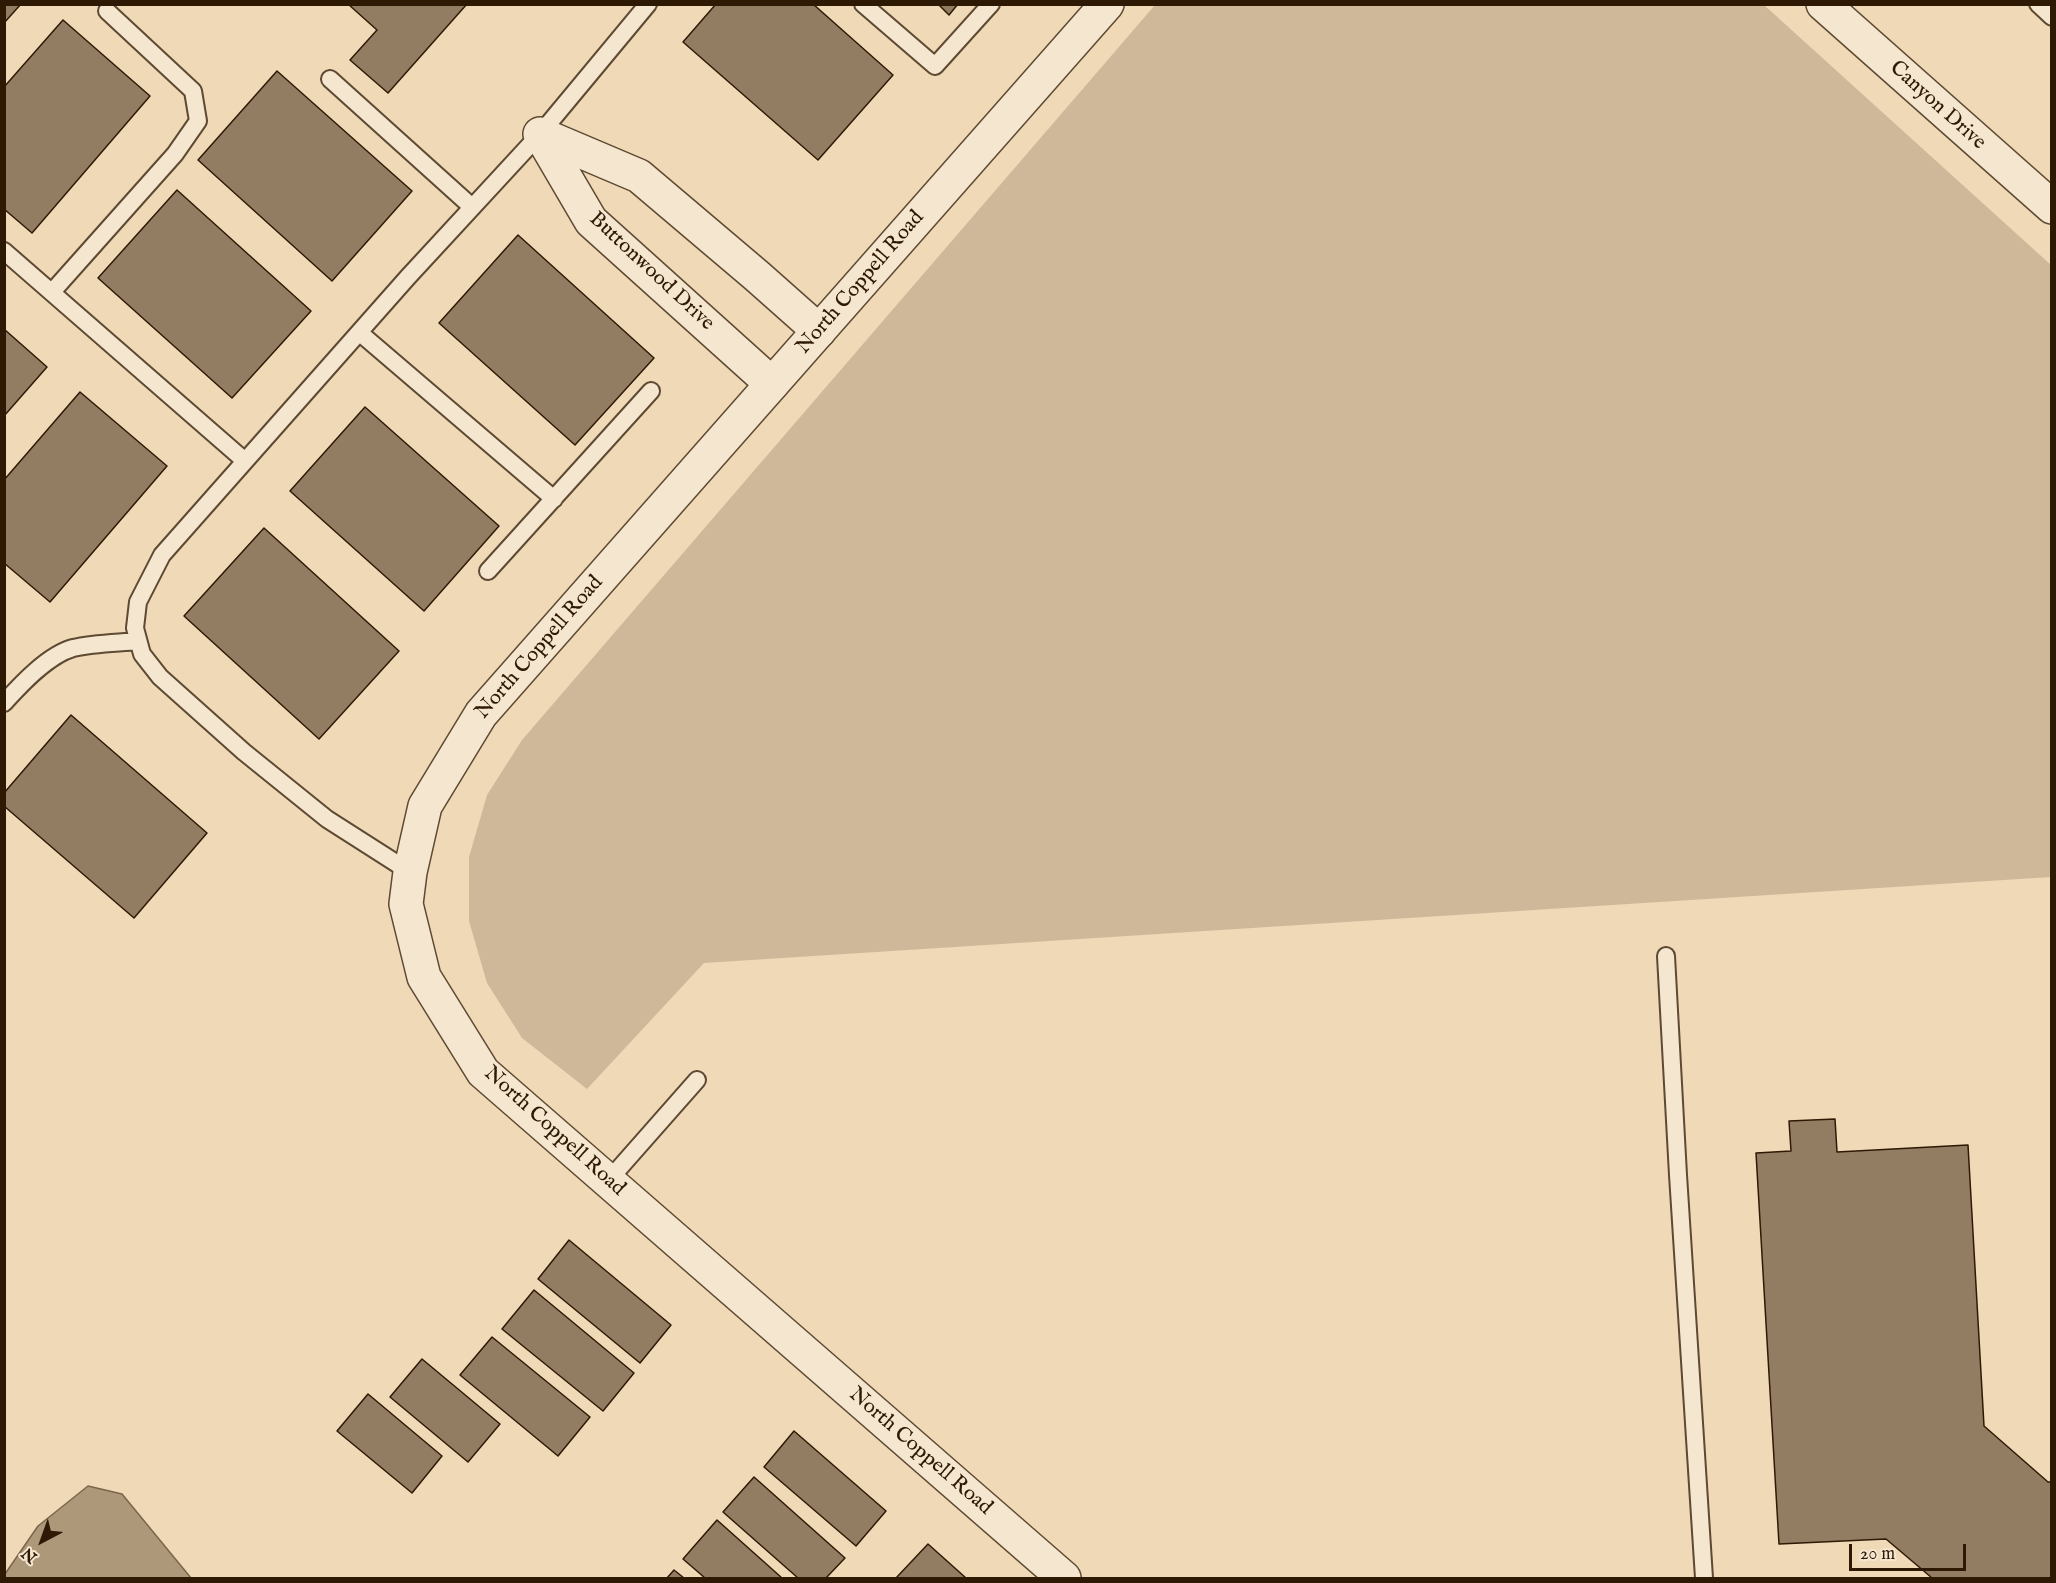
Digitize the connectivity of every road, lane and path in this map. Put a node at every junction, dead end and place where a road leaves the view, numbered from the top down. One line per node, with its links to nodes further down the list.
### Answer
1 (648, 4): 10 (lane)
2 (863, 4): 3 (lane)
3 (991, 4)
4 (1107, 4): 15 (street, North Coppell Road)
5 (1823, 4): 12 (street, Canyon Drive)
6 (2038, 4): 8 (lane)
7 (107, 11): 14 (lane)
8 (2052, 17)
9 (330, 79): 11 (lane)
10 (540, 134): 11 (lane); 15 (street); 17 (street, Buttonwood Drive)
11 (472, 207): 16 (lane)
12 (2052, 207)
13 (4, 251): 14 (lane)
14 (52, 292): 19 (lane)
15 (819, 331): 17 (street, North Coppell Road)
16 (360, 333): 19 (lane); 20 (lane)
17 (772, 384): 24 (street, North Coppell Road)
18 (651, 392): 20 (lane)
19 (245, 461): 22 (lane)
20 (554, 499): 21 (lane)
21 (488, 571)
22 (138, 641): 23 (lane); 24 (lane)
23 (4, 703)
24 (410, 872): 27 (street, North Coppell Road)
25 (1666, 956): 29 (lane)
26 (697, 1080): 27 (lane)
27 (608, 1180): 28 (street, North Coppell Road)
28 (1064, 1578)
29 (1704, 1578)

